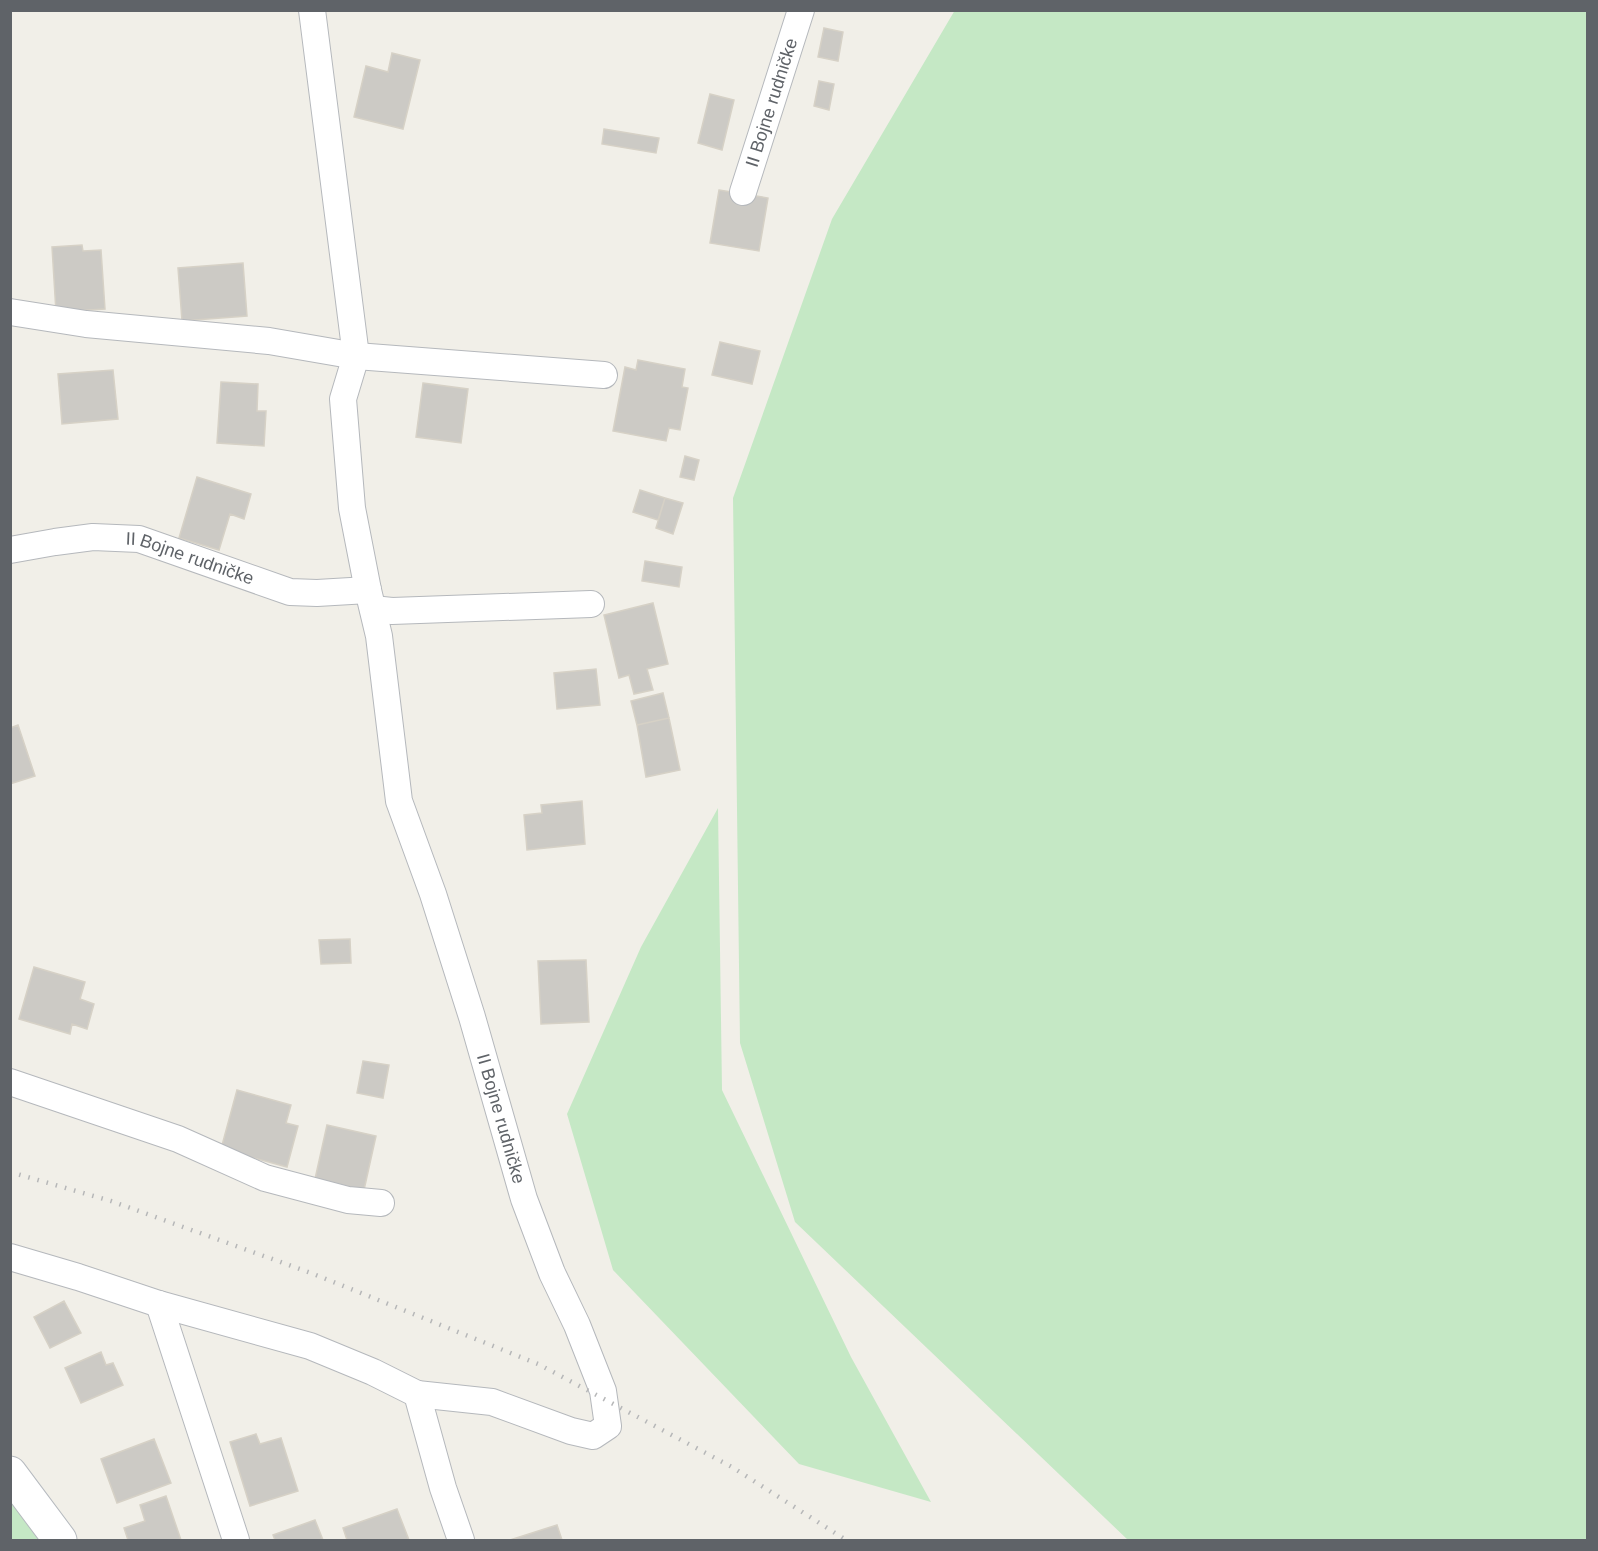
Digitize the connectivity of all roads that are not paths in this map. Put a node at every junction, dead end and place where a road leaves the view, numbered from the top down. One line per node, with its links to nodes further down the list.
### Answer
1 (312, 10): 5 (street)
2 (801, 10): 3 (street, II Bojne rudničke)
3 (743, 192)
4 (10, 312): 5 (street)
5 (356, 356): 6 (street); 8 (street, II Bojne rudničke)
6 (604, 375)
7 (10, 550): 8 (street, II Bojne rudničke)
8 (371, 600): 9 (street, II Bojne rudničke); 14 (street, II Bojne rudničke)
9 (591, 604)
10 (10, 1082): 11 (street)
11 (381, 1203)
12 (10, 1257): 13 (street, II Bojne rudničke)
13 (159, 1304): 14 (street, II Bojne rudničke); 17 (street)
14 (417, 1394): 18 (street)
15 (10, 1473): 16 (street)
16 (60, 1540)
17 (236, 1540)
18 (461, 1540)

